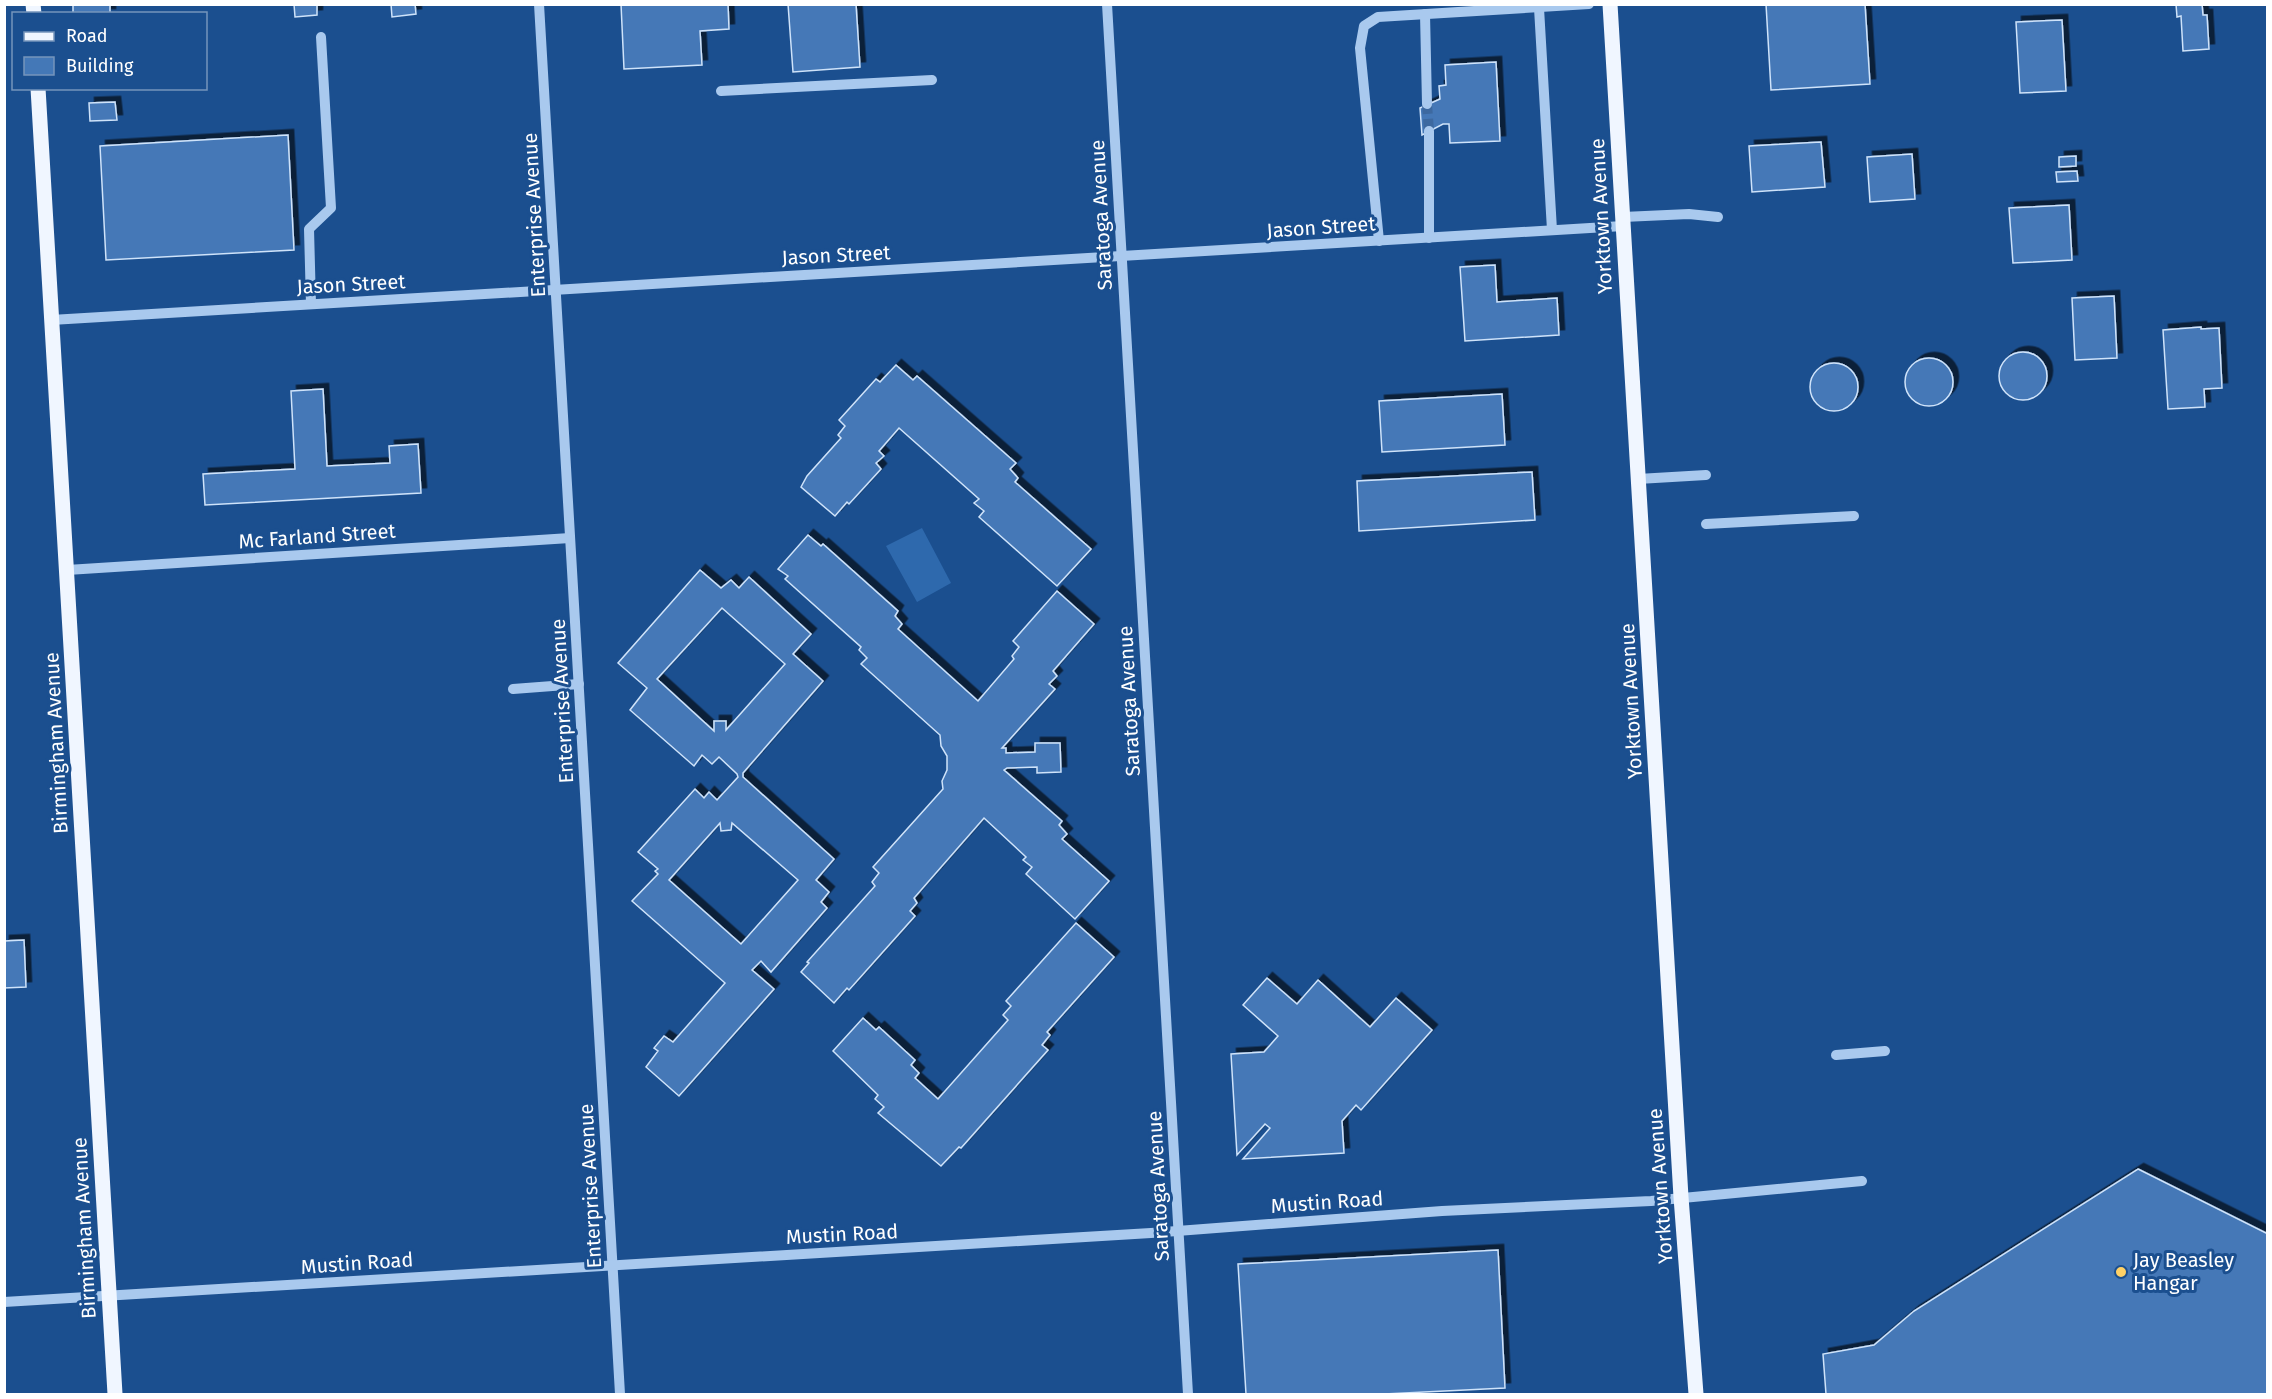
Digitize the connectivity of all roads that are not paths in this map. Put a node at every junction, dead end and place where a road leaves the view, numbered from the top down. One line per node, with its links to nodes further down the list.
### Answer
1 (540, 4): 19 (street, Enterprise Avenue)
2 (1107, 4): 18 (street, Saratoga Avenue)
3 (1589, 4): 5 (street)
4 (1610, 4): 14 (main road, Yorktown Avenue)
5 (1539, 8): 6 (street); 15 (street)
6 (1425, 15): 11 (street); 17 (street)
7 (321, 37): 20 (street)
8 (932, 80): 10 (street)
9 (38, 90): 21 (main road, Birmingham Avenue)
10 (721, 91)
11 (1427, 104)
12 (1429, 131): 16 (street)
13 (1718, 217): 14 (street, Jason Street)
14 (1623, 222): 15 (street, Jason Street); 23 (main road, Yorktown Avenue)
15 (1552, 230): 16 (street, Jason Street)
16 (1429, 238): 17 (street, Jason Street)
17 (1379, 241): 18 (street, Jason Street)
18 (1122, 256): 19 (street, Jason Street); 34 (street, Saratoga Avenue)
19 (556, 290): 20 (street, Jason Street); 26 (street, Enterprise Avenue)
20 (311, 304): 21 (street, Jason Street)
21 (51, 320): 27 (main road, Birmingham Avenue)
22 (1706, 475): 23 (street)
23 (1638, 479): 33 (main road, Yorktown Avenue)
24 (1854, 516): 25 (street)
25 (1706, 524)
26 (570, 538): 27 (street, Mc Farland Street); 28 (street, Enterprise Avenue)
27 (67, 570): 36 (main road, Birmingham Avenue)
28 (579, 684): 29 (street); 35 (street, Enterprise Avenue)
29 (513, 689)
30 (1885, 1051): 31 (street)
31 (1836, 1055)
32 (1862, 1181): 33 (street, Mustin Road)
33 (1681, 1197): 34 (street, Mustin Road); 41 (main road, Yorktown Avenue)
34 (1179, 1231): 35 (street, Mustin Road); 40 (street, Saratoga Avenue)
35 (613, 1266): 36 (street, Mustin Road); 39 (street, Enterprise Avenue)
36 (110, 1297): 37 (street, Mustin Road); 38 (main road, Birmingham Avenue)
37 (4, 1302)
38 (115, 1395)
39 (620, 1395)
40 (1188, 1395)
41 (1696, 1395)

